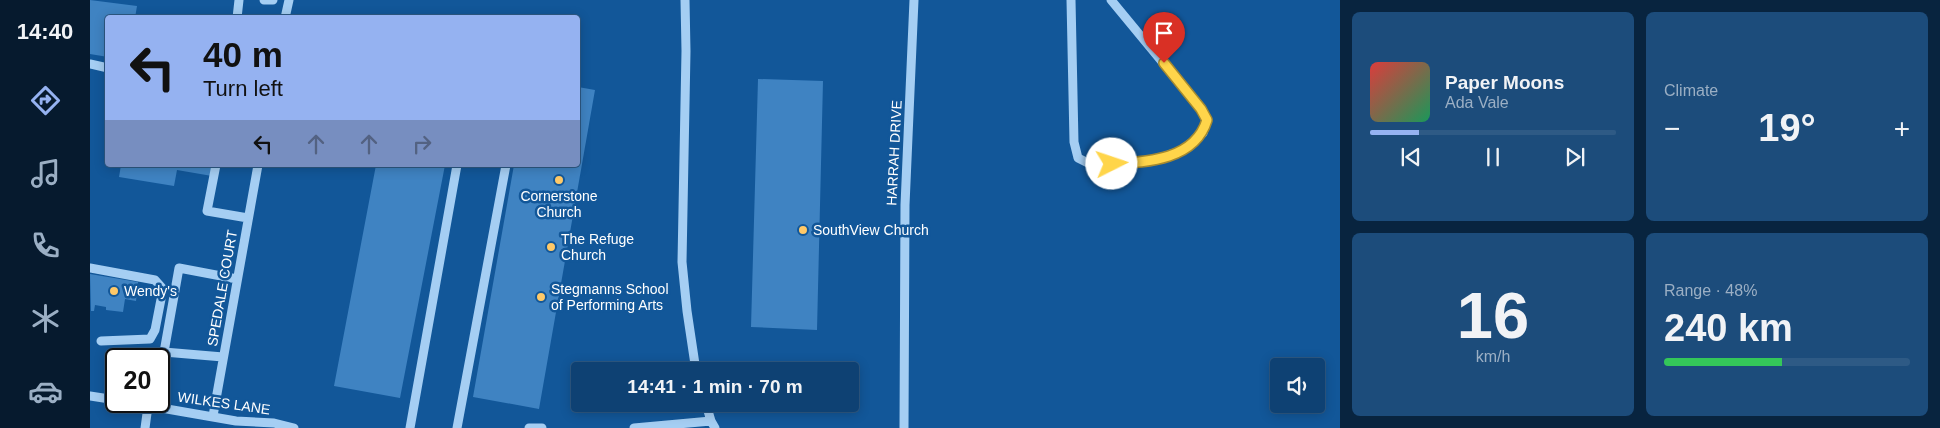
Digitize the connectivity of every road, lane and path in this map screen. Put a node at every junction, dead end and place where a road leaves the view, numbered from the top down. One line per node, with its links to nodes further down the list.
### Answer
1 (240, 0): 9 (street)
2 (264, 0): 3 (street)
3 (273, 0)
4 (289, 0): 10 (street)
5 (685, 0): 22 (street)
6 (914, 0): 39 (street, HARRAH DRIVE)
7 (1071, 0): 8 (street)
8 (1111, 0)
9 (238, 15)
10 (286, 15)
11 (90, 64): 12 (street)
12 (105, 67)
13 (216, 167): 17 (street)
14 (258, 167): 17 (street, SPEDALE COURT)
15 (457, 167): 34 (street)
16 (506, 167): 35 (street)
17 (248, 218): 19 (street, SPEDALE COURT)
18 (90, 268): 20 (street)
19 (238, 279): 21 (street, SPEDALE COURT); 21 (street)
20 (101, 341)
21 (223, 357): 28 (street, SPEDALE COURT)
22 (695, 362)
23 (90, 396): 24 (street)
24 (105, 398)
25 (170, 409): 28 (street, WILKES LANE)
26 (709, 412): 30 (street)
27 (147, 413): 31 (street)
28 (213, 416): 29 (street, WILKES LANE)
29 (236, 421): 32 (street); 33 (street, WILKES LANE)
30 (713, 424): 38 (street)
31 (146, 428)
32 (243, 428)
33 (294, 428)
34 (410, 428)
35 (457, 428)
36 (529, 428): 37 (street)
37 (542, 428)
38 (634, 428)
39 (904, 428)

